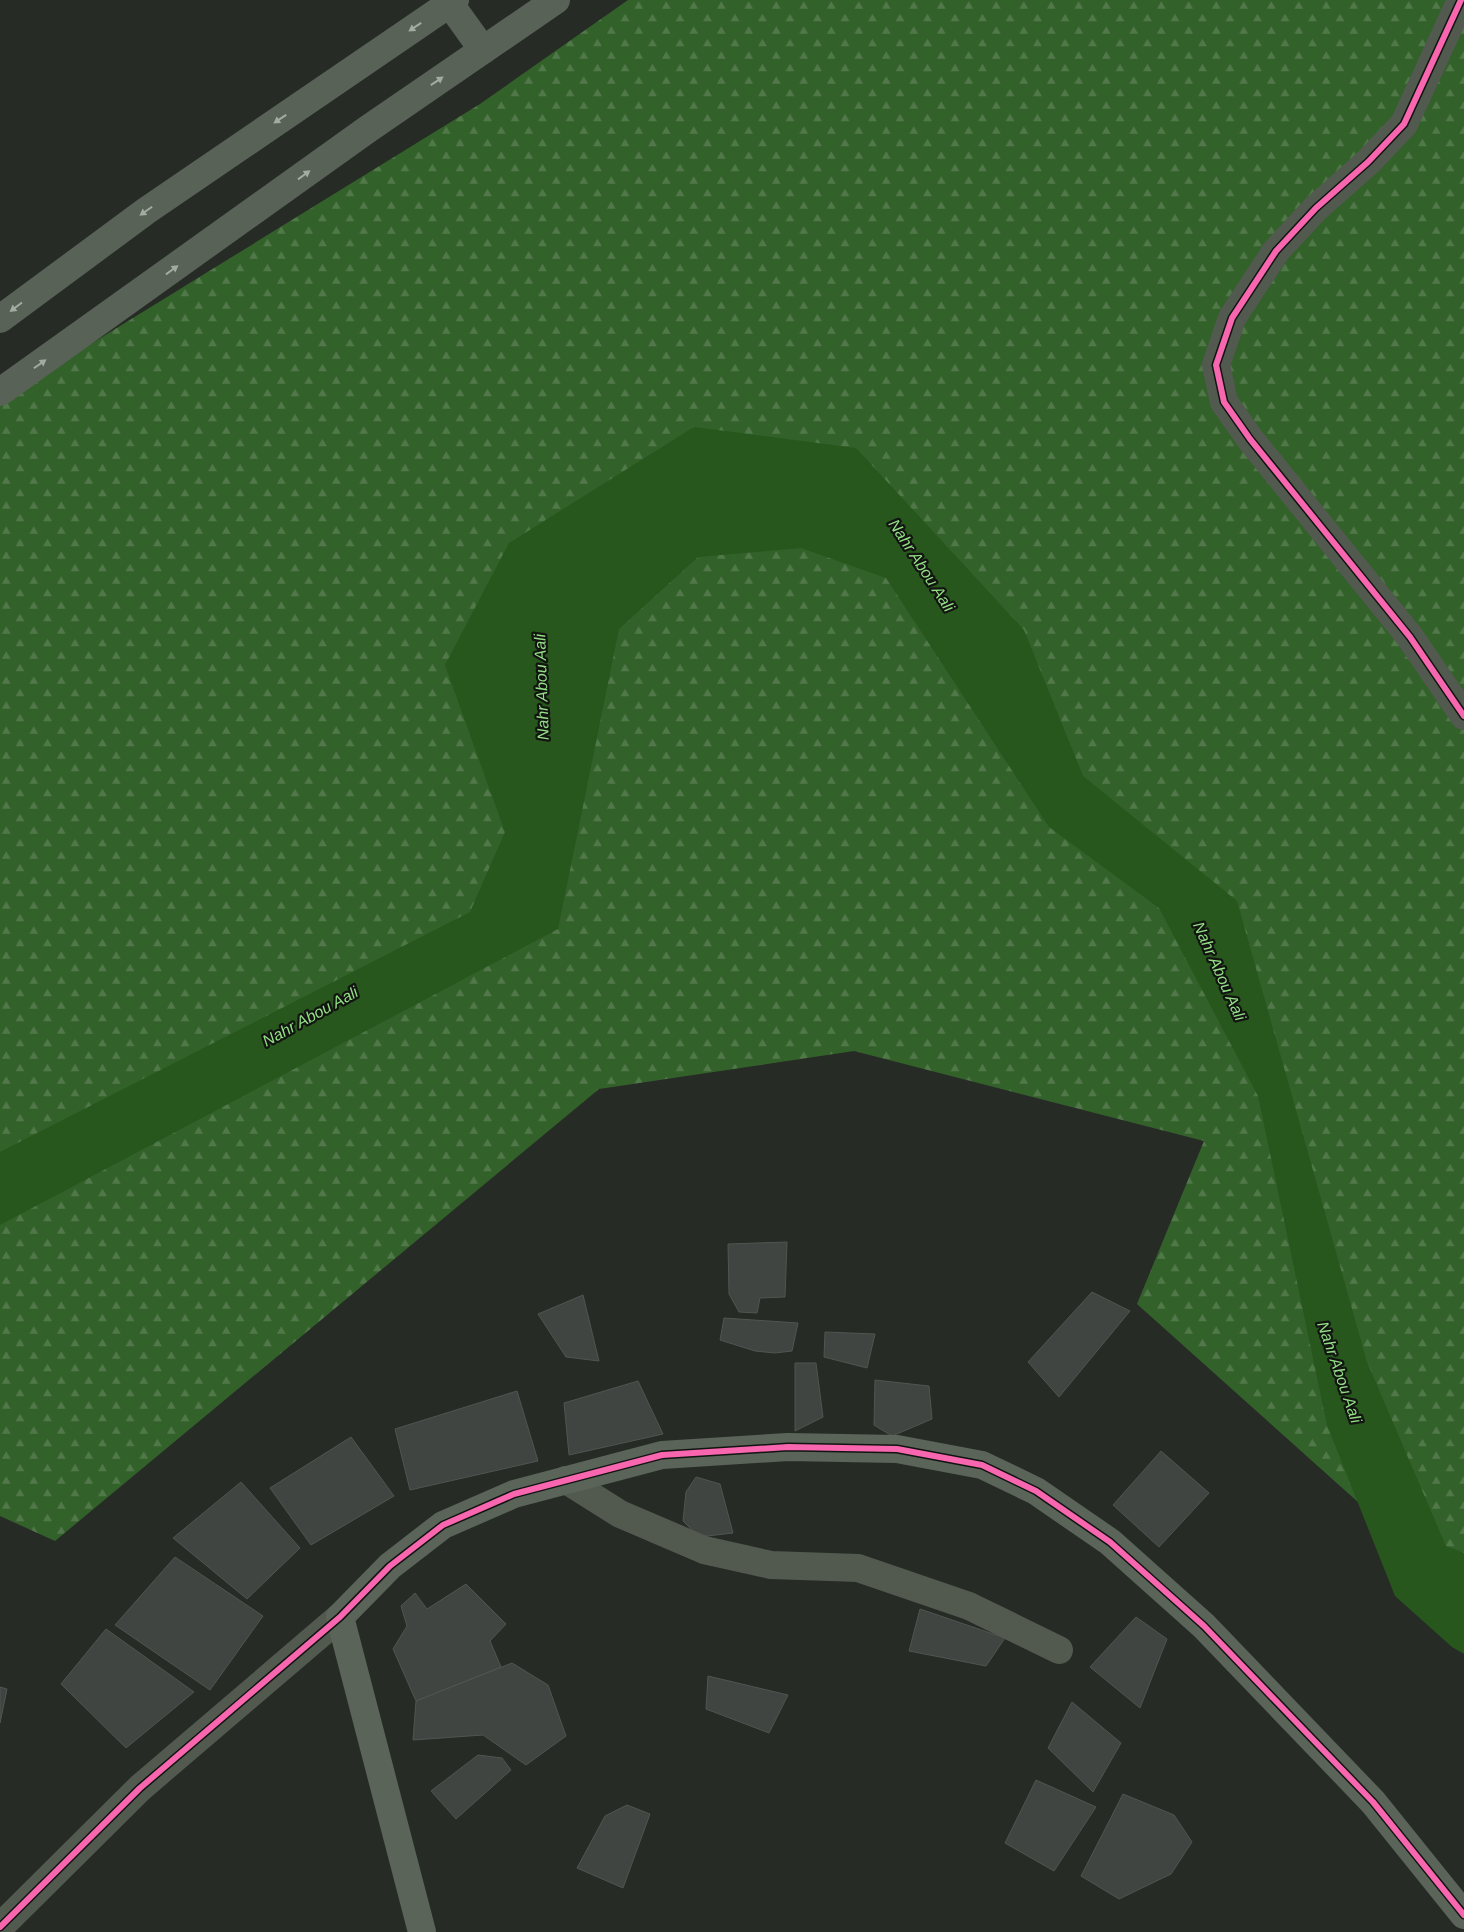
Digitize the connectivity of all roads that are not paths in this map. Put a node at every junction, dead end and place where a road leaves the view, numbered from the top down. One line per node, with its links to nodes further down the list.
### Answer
1 (556, 0): 4 (main road)
2 (1461, 0): 7 (street)
3 (452, 2): 4 (main road); 5 (main road, one-way to 5)
4 (482, 50): 6 (main road, one-way to 4)
5 (0, 319)
6 (0, 392)
7 (1464, 716)
8 (566, 1480): 9 (street); 10 (street); 11 (street)
9 (340, 1617): 12 (street); 13 (street)
10 (1059, 1650)
11 (1464, 1915)
12 (0, 1927)
13 (422, 1932)

